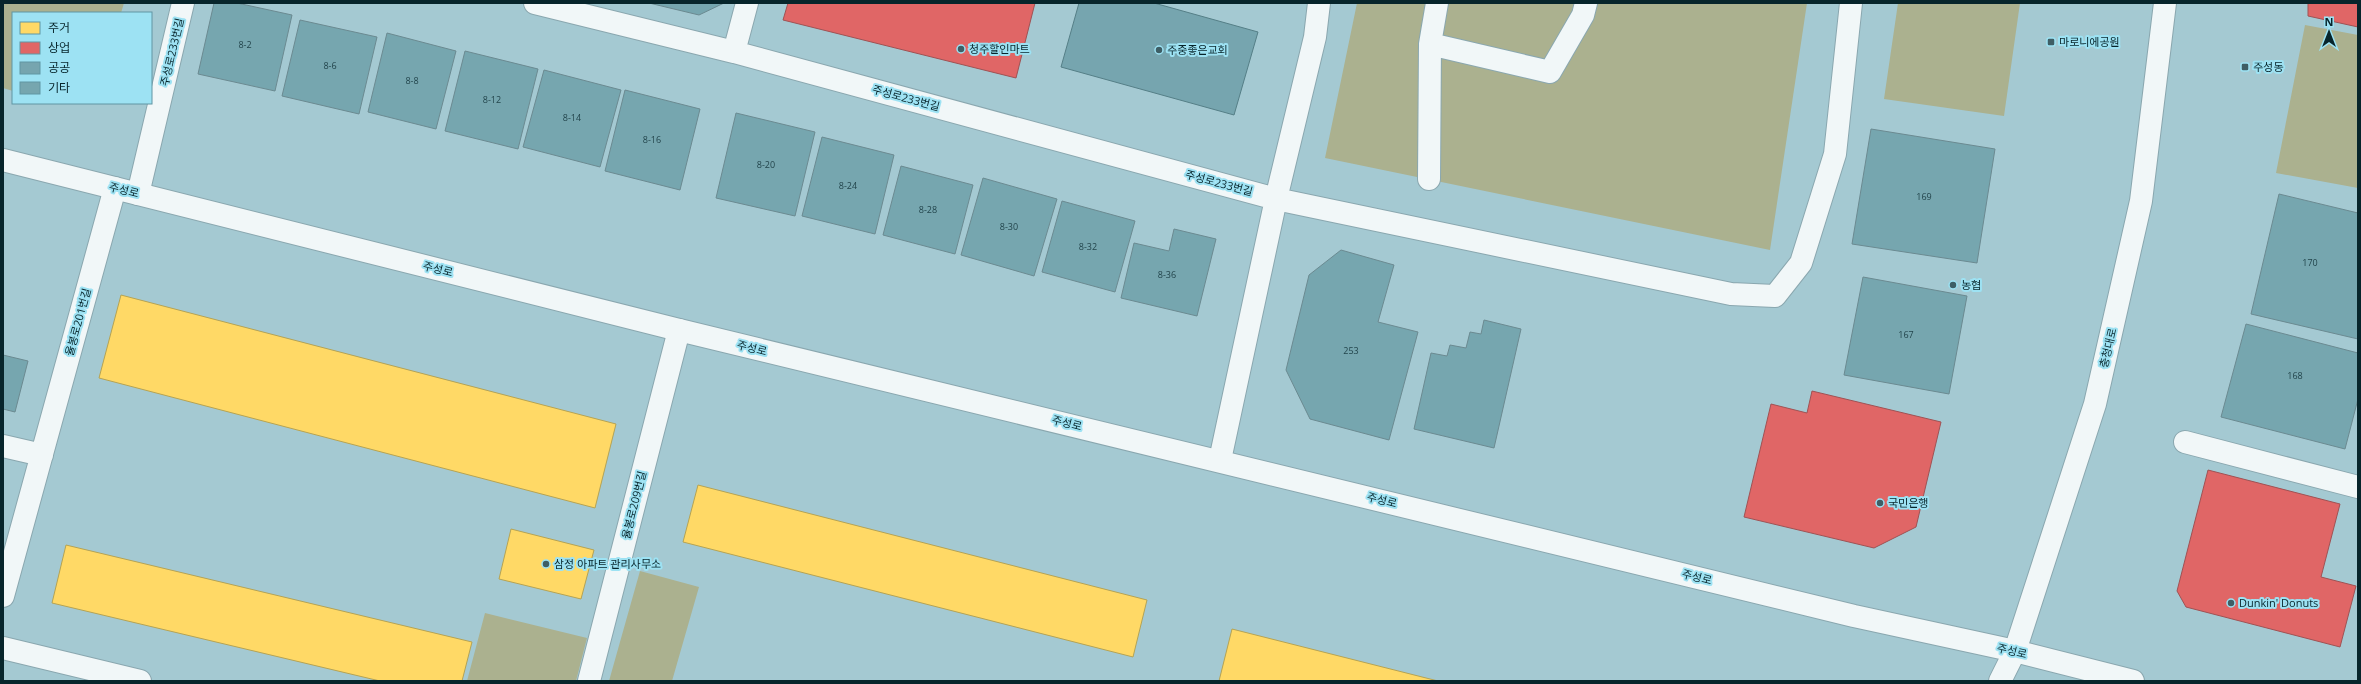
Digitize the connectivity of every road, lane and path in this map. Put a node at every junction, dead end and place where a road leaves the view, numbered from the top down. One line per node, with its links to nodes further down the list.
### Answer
1 (183, 3): 14 (street, 주성로233번길)
2 (535, 3): 10 (street, 주성로233번길)
3 (747, 3): 10 (street)
4 (1319, 3): 15 (street)
5 (1437, 3): 9 (street)
6 (1586, 3): 9 (street)
7 (1851, 3): 15 (street, 주성로233번길)
8 (2165, 3): 24 (street, 충청대로)
9 (1430, 44): 12 (street)
10 (734, 52): 15 (street, 주성로233번길)
11 (3, 160): 13 (street, 주성로)
12 (1429, 179)
13 (115, 188): 14 (street, 주성로); 19 (street, 율봉로201번길)
14 (138, 194): 16 (street, 주성로)
15 (1276, 199): 20 (street)
16 (679, 330): 20 (street, 주성로); 26 (street, 율봉로209번길)
17 (2185, 442): 21 (street)
18 (3, 446): 19 (street)
19 (42, 455): 22 (street, 율봉로201번길)
20 (1220, 460): 24 (street, 주성로)
21 (2358, 487)
22 (3, 596)
23 (3, 648): 25 (street)
24 (2015, 651): 27 (street, 충청대로); 28 (street, 주성로)
25 (140, 681)
26 (589, 681)
27 (2000, 681)
28 (2133, 681)

